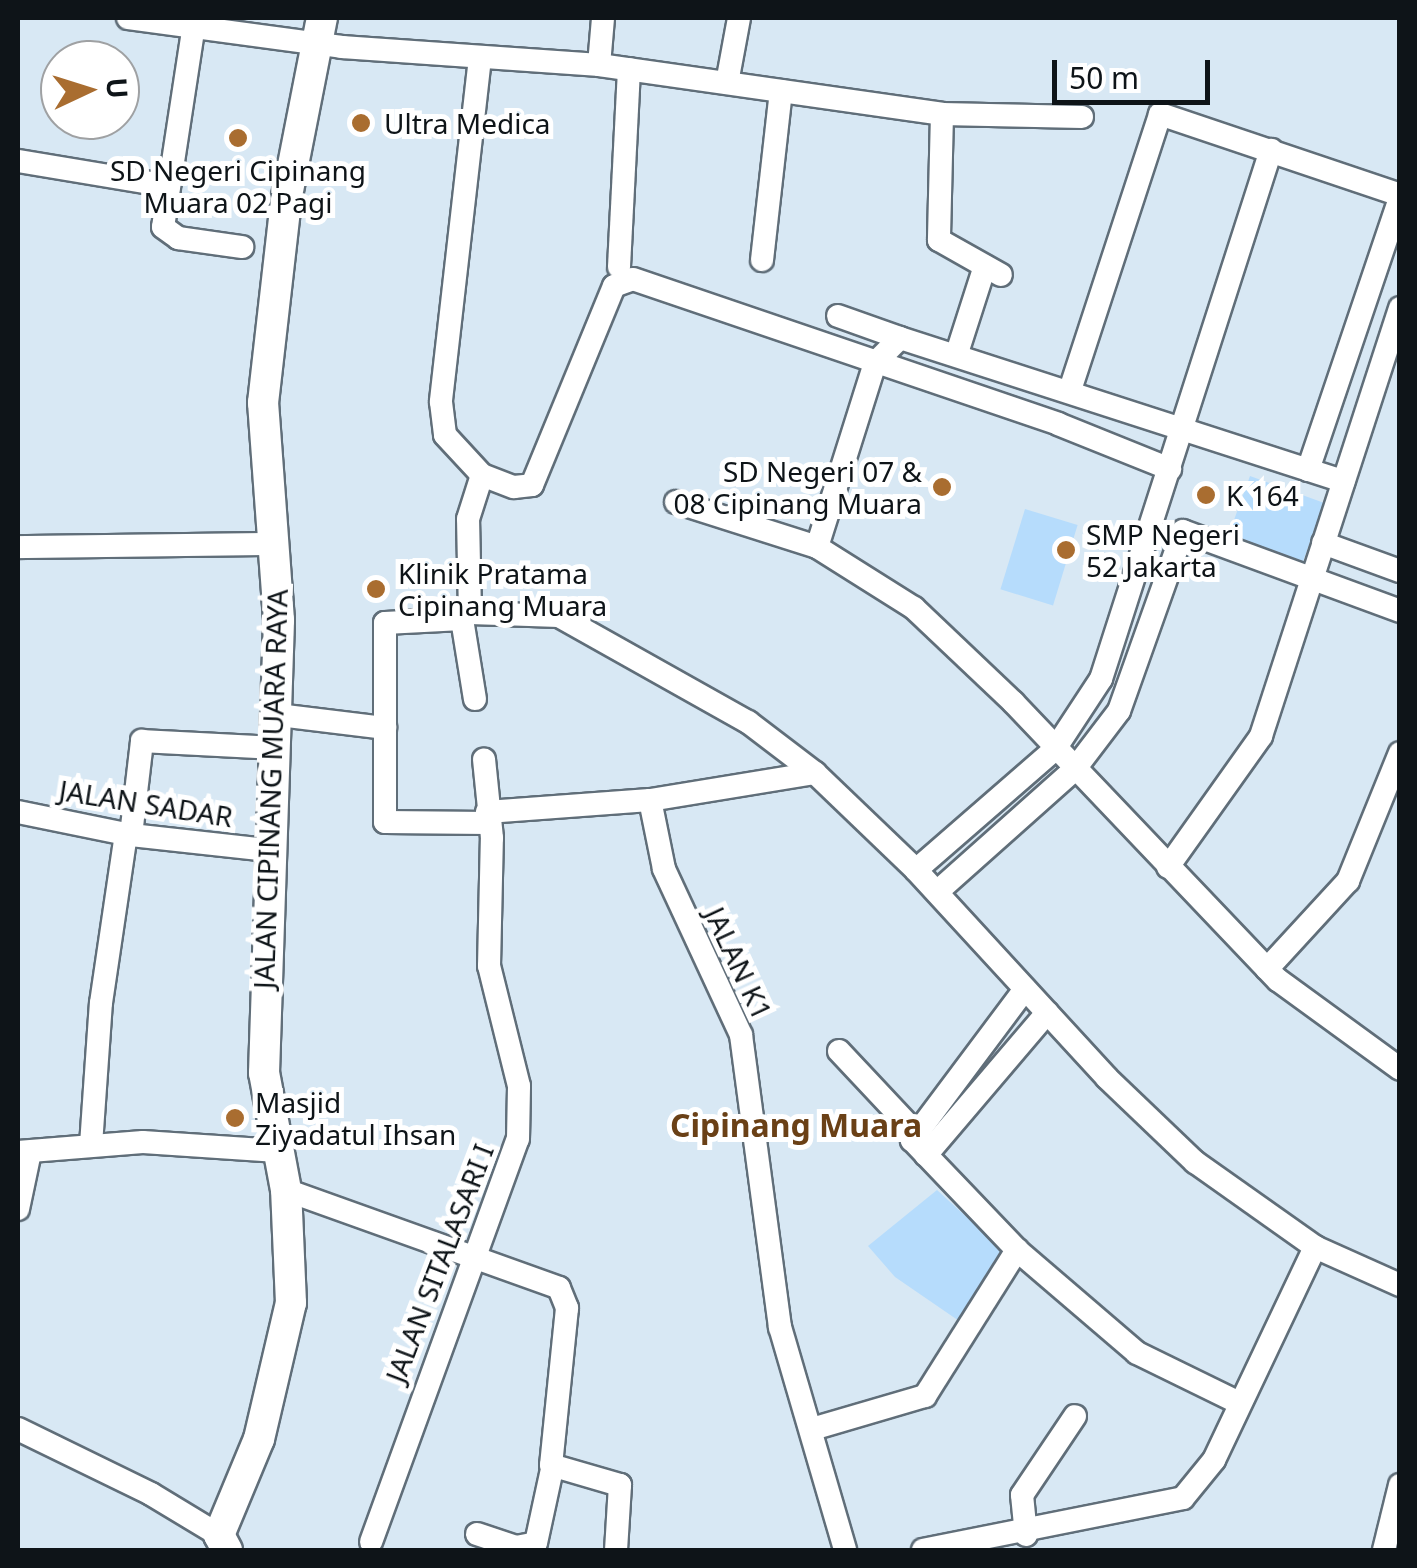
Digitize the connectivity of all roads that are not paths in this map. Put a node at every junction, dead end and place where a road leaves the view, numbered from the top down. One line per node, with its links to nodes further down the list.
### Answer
1 (128, 18): 4 (street)
2 (603, 18): 7 (street)
3 (738, 18): 9 (street)
4 (194, 21): 5 (street); 15 (street)
5 (319, 29): 6 (street); 35 (street, JALAN CIPINANG MUARA RAYA)
6 (480, 58): 7 (street); 29 (street)
7 (599, 66): 8 (street)
8 (629, 69): 9 (street); 19 (street)
9 (727, 83): 10 (street)
10 (781, 91): 11 (street); 18 (street)
11 (942, 114): 12 (street); 23 (street)
12 (1082, 117)
13 (1271, 150): 16 (street); 25 (street); 26 (street)
14 (18, 160): 15 (street)
15 (169, 186): 17 (street)
16 (1400, 196): 28 (street)
17 (242, 248)
18 (762, 260)
19 (619, 267)
20 (1400, 308): 30 (street)
21 (838, 316): 22 (street)
22 (900, 338): 23 (street); 24 (street)
23 (957, 353): 25 (street)
24 (875, 363): 27 (street); 29 (street); 37 (street)
25 (1070, 390): 26 (street)
26 (1181, 434): 27 (street); 28 (street)
27 (1170, 469): 32 (street)
28 (1308, 470): 30 (street)
29 (482, 475): 41 (street)
30 (1344, 481): 34 (street)
31 (676, 502): 37 (street)
32 (1154, 518): 33 (street); 46 (street)
33 (1183, 531): 39 (street); 49 (street)
34 (1323, 543): 38 (street); 39 (street)
35 (274, 544): 36 (street); 43 (street, JALAN CIPINANG MUARA RAYA)
36 (18, 548)
37 (817, 548): 46 (street)
38 (1400, 571)
39 (1312, 578): 40 (street); 56 (street)
40 (1400, 611)
41 (466, 616): 42 (street); 44 (street); 50 (street)
42 (475, 699)
43 (278, 715): 44 (street); 45 (street, JALAN CIPINANG MUARA RAYA)
44 (385, 728): 53 (street)
45 (274, 748): 54 (street); 55 (street, JALAN CIPINANG MUARA RAYA)
46 (1054, 749): 49 (street); 57 (street)
47 (1400, 753): 59 (street)
48 (484, 759): 53 (street, JALAN SITALASARI I)
49 (1074, 770): 56 (street); 58 (street)
50 (815, 773): 51 (street); 57 (street)
51 (650, 800): 53 (street); 77 (street, JALAN K1)
52 (18, 812): 54 (street, JALAN SADAR)
53 (488, 818): 73 (street, JALAN SITALASARI I)
54 (128, 834): 55 (street, JALAN SADAR); 65 (street)
55 (266, 850): 66 (street, JALAN CIPINANG MUARA RAYA)
56 (1168, 867): 59 (street)
57 (916, 870): 58 (street)
58 (938, 892): 60 (street)
59 (1267, 969): 63 (street)
60 (1024, 989): 61 (street); 64 (street)
61 (1047, 1013): 68 (street); 71 (street)
62 (839, 1052): 64 (street)
63 (1400, 1070)
64 (914, 1131): 68 (street)
65 (92, 1145): 66 (street); 67 (street)
66 (278, 1150): 69 (street, JALAN CIPINANG MUARA RAYA)
67 (24, 1152): 70 (street)
68 (926, 1155): 72 (street)
69 (286, 1190): 73 (street); 84 (street, JALAN CIPINANG MUARA RAYA)
70 (18, 1209)
71 (1315, 1247): 74 (street); 75 (street)
72 (1017, 1250): 75 (street); 77 (street)
73 (470, 1260): 79 (street); 83 (street, JALAN SITALASARI I)
74 (1400, 1285)
75 (1239, 1403): 82 (street)
76 (1075, 1416): 82 (street)
77 (812, 1429): 86 (street, JALAN K1)
78 (18, 1430): 84 (street)
79 (552, 1460): 81 (street); 85 (street)
80 (1400, 1485): 88 (street)
81 (477, 1534)
82 (1026, 1534): 87 (street)
83 (372, 1542)
84 (223, 1543)
85 (616, 1550)
86 (845, 1550)
87 (923, 1550)
88 (1384, 1550)

